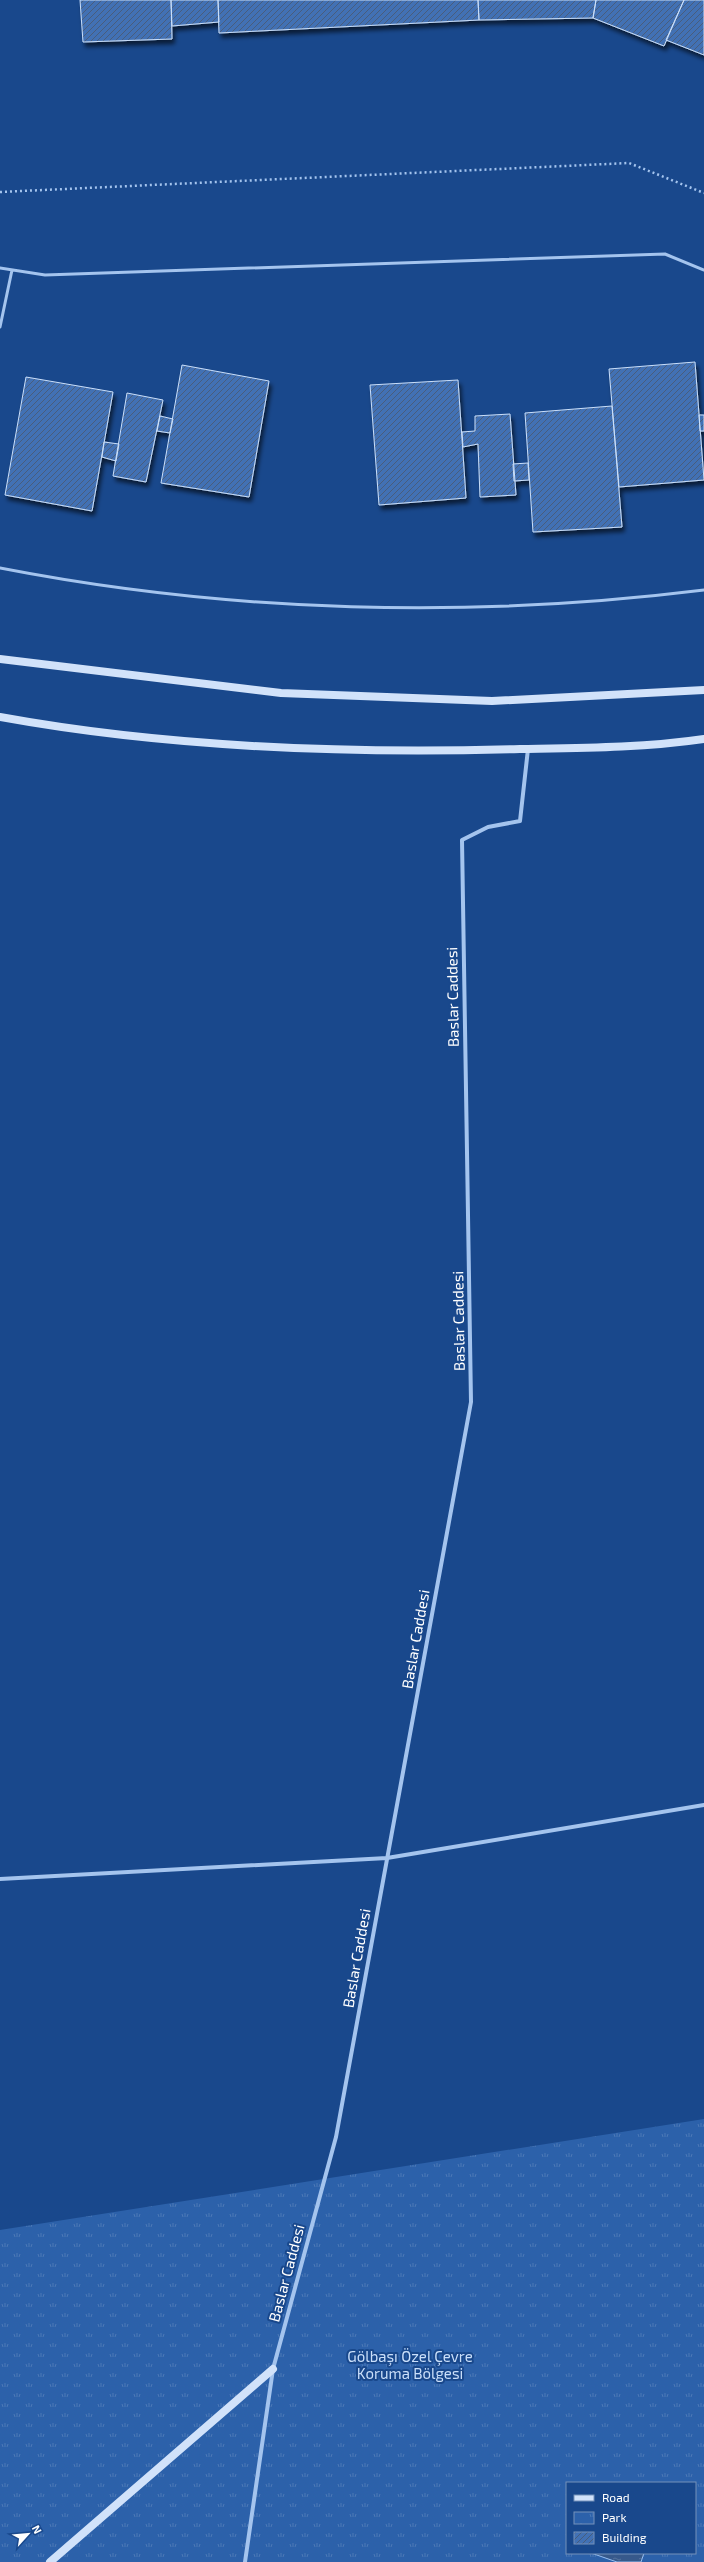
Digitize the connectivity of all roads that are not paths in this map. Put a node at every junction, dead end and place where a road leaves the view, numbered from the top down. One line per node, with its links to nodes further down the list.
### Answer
1 (0, 268): 2 (lane)
2 (12, 270): 3 (lane); 4 (lane)
3 (704, 270)
4 (0, 327)
5 (0, 568): 6 (lane)
6 (704, 590)
7 (0, 659): 8 (main road)
8 (704, 690)
9 (0, 717): 11 (main road)
10 (704, 739): 11 (main road)
11 (528, 749): 13 (street, Baslar Caddesi)
12 (704, 1805): 13 (street)
13 (387, 1858): 14 (street); 15 (street, Baslar Caddesi)
14 (0, 1879)
15 (273, 2368): 16 (main road); 17 (street, Baslar Caddesi)
16 (50, 2562)
17 (245, 2562)

